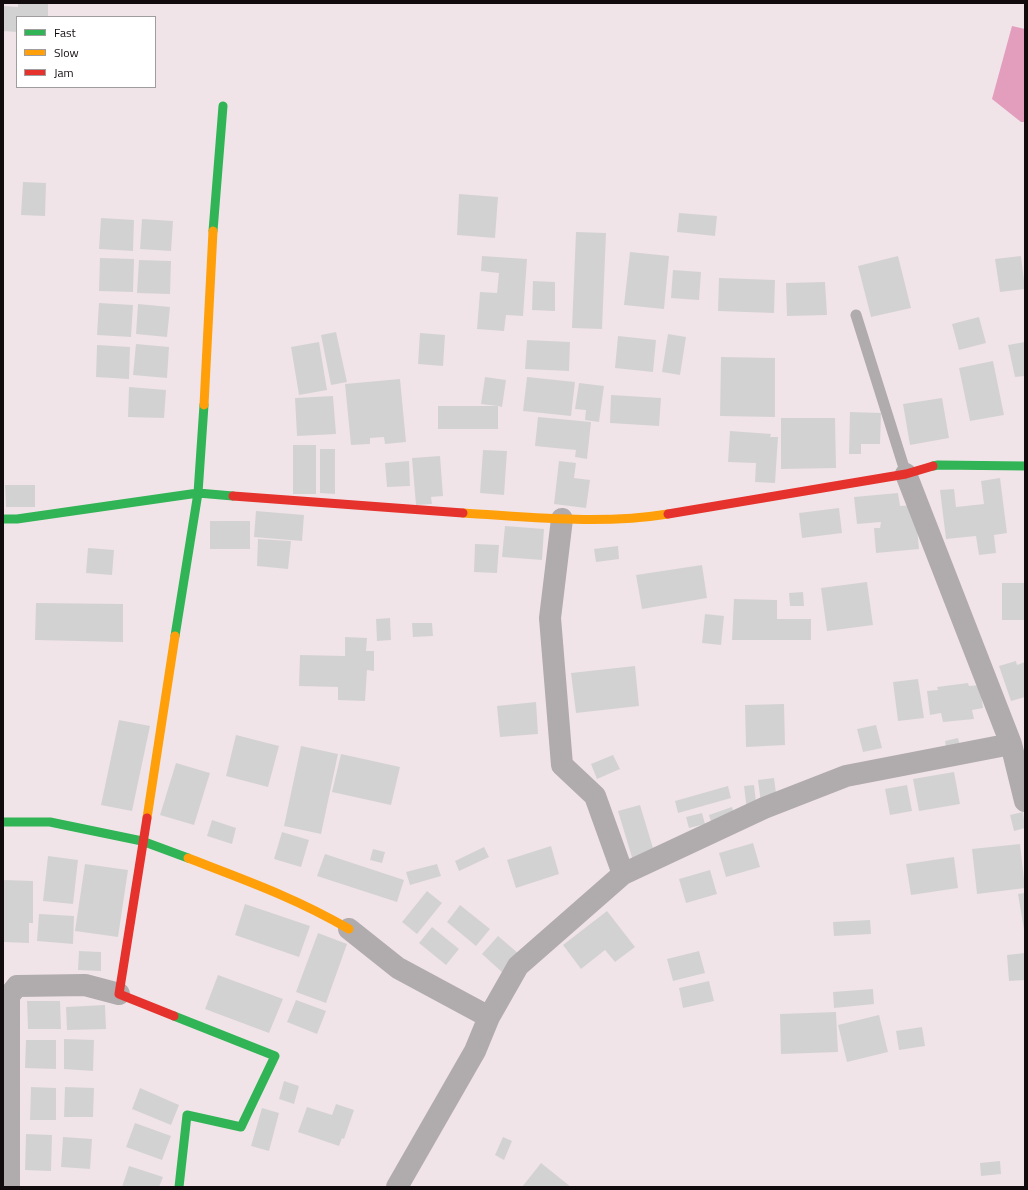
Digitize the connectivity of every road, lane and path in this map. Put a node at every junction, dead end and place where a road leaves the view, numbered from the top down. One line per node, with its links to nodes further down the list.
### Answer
1 (223, 106): 5 (street)
2 (856, 316): 4 (lane)
3 (1025, 466): 4 (street)
4 (906, 474): 7 (street); 8 (street)
5 (198, 493): 6 (street); 7 (street); 11 (street)
6 (3, 519)
7 (562, 519): 12 (street)
8 (1011, 744): 9 (street); 12 (street)
9 (1025, 801)
10 (3, 822): 11 (street)
11 (142, 841): 13 (street); 14 (street)
12 (623, 874): 15 (street)
13 (349, 929): 15 (street)
14 (119, 994): 16 (street); 17 (street)
15 (489, 1017): 18 (street)
16 (9, 1187)
17 (179, 1187)
18 (397, 1187)

